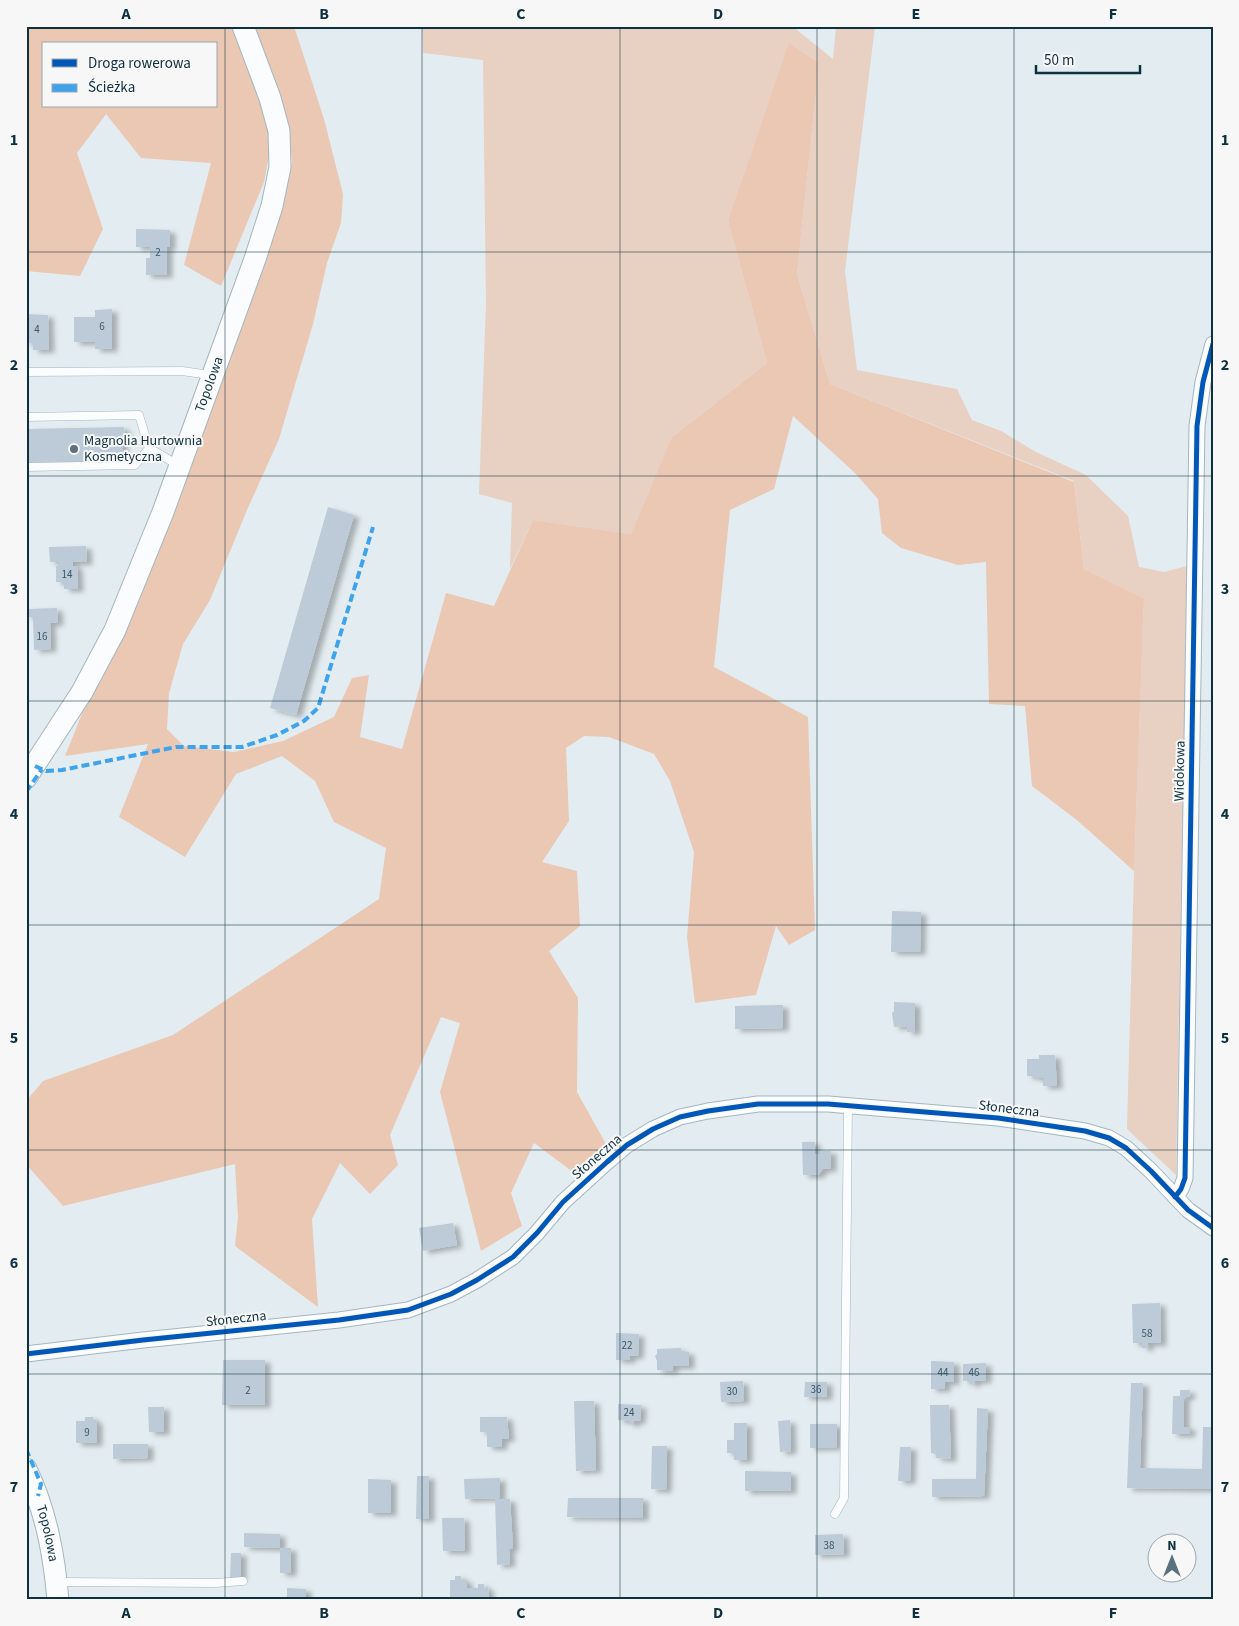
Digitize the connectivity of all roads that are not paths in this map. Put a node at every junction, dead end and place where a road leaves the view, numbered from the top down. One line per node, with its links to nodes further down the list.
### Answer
1 (243, 26): 4 (street, Topolowa)
2 (1213, 344): 11 (street, Widokowa)
3 (27, 372): 4 (lane)
4 (212, 376): 7 (street, Topolowa)
5 (26, 417): 6 (lane)
6 (149, 448): 7 (lane); 8 (lane)
7 (179, 466): 9 (street, Topolowa)
8 (26, 467)
9 (26, 778)
10 (848, 1105): 11 (street, Słoneczna); 13 (street, Słoneczna); 15 (lane)
11 (1175, 1197): 12 (street, Słoneczna)
12 (1213, 1228)
13 (26, 1354)
14 (26, 1469): 17 (street, Topolowa)
15 (835, 1514)
16 (243, 1581): 17 (lane)
17 (57, 1591)

